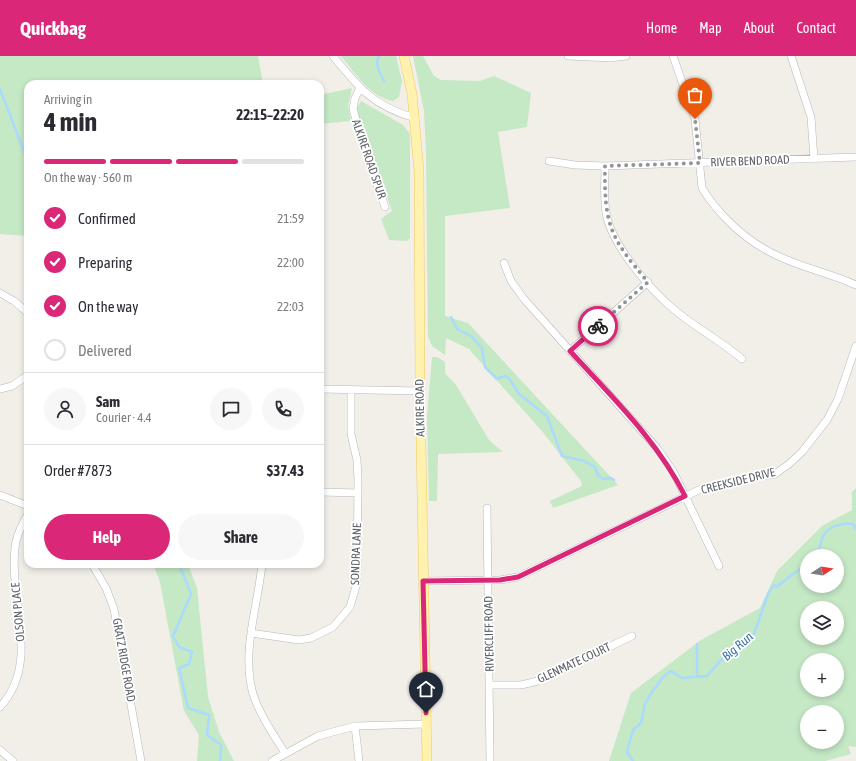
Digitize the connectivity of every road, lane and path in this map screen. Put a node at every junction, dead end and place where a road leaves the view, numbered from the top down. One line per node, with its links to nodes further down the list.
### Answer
1 (333, 56): 7 (street)
2 (404, 56): 8 (main road, ALKIRE ROAD)
3 (568, 56): 4 (street)
4 (626, 56)
5 (673, 56): 12 (street)
6 (791, 56): 10 (street)
7 (360, 88): 8 (street); 14 (street, ALKIRE ROAD SPUR)
8 (415, 118): 27 (main road, ALKIRE ROAD)
9 (856, 157): 10 (street, RIVER BEND ROAD)
10 (814, 159): 12 (street, RIVER BEND ROAD)
11 (549, 161): 13 (street, RIVER BEND ROAD)
12 (700, 163): 13 (street, RIVER BEND ROAD); 17 (street)
13 (605, 166): 16 (street)
14 (385, 207)
15 (504, 263): 21 (street)
16 (648, 282): 21 (street); 22 (street)
17 (856, 284)
18 (0, 293): 19 (street)
19 (24, 310)
20 (856, 346): 31 (street, CREEKSIDE DRIVE)
21 (570, 351): 31 (street)
22 (742, 359)
23 (24, 378): 24 (street)
24 (0, 389)
25 (324, 389): 26 (street)
26 (351, 390): 27 (street); 29 (street, SONDRA LANE)
27 (420, 391): 39 (main road, ALKIRE ROAD)
28 (324, 492): 29 (street)
29 (358, 493): 40 (street, SONDRA LANE)
30 (0, 495): 32 (street)
31 (685, 496): 35 (street); 38 (street, CREEKSIDE DRIVE)
32 (24, 504)
33 (487, 508): 38 (street, RIVERCLIFF ROAD)
34 (24, 522): 43 (street, OLSON PLACE)
35 (719, 566)
36 (94, 568): 49 (street, GRATZ RIDGE ROAD)
37 (261, 568): 40 (street)
38 (488, 580): 39 (street, CREEKSIDE DRIVE); 42 (street, RIVERCLIFF ROAD)
39 (423, 581): 44 (main road, ALKIRE ROAD)
40 (251, 633): 47 (street)
41 (632, 636): 42 (street, GLENMATE COURT)
42 (490, 685): 53 (street, RIVERCLIFF ROAD)
43 (0, 707)
44 (426, 724): 45 (street); 52 (main road, ALKIRE ROAD)
45 (355, 726): 47 (street); 51 (street)
46 (0, 750): 48 (street)
47 (285, 753): 50 (street)
48 (12, 761)
49 (141, 761)
50 (272, 761)
51 (359, 761)
52 (427, 761)
53 (490, 761)

